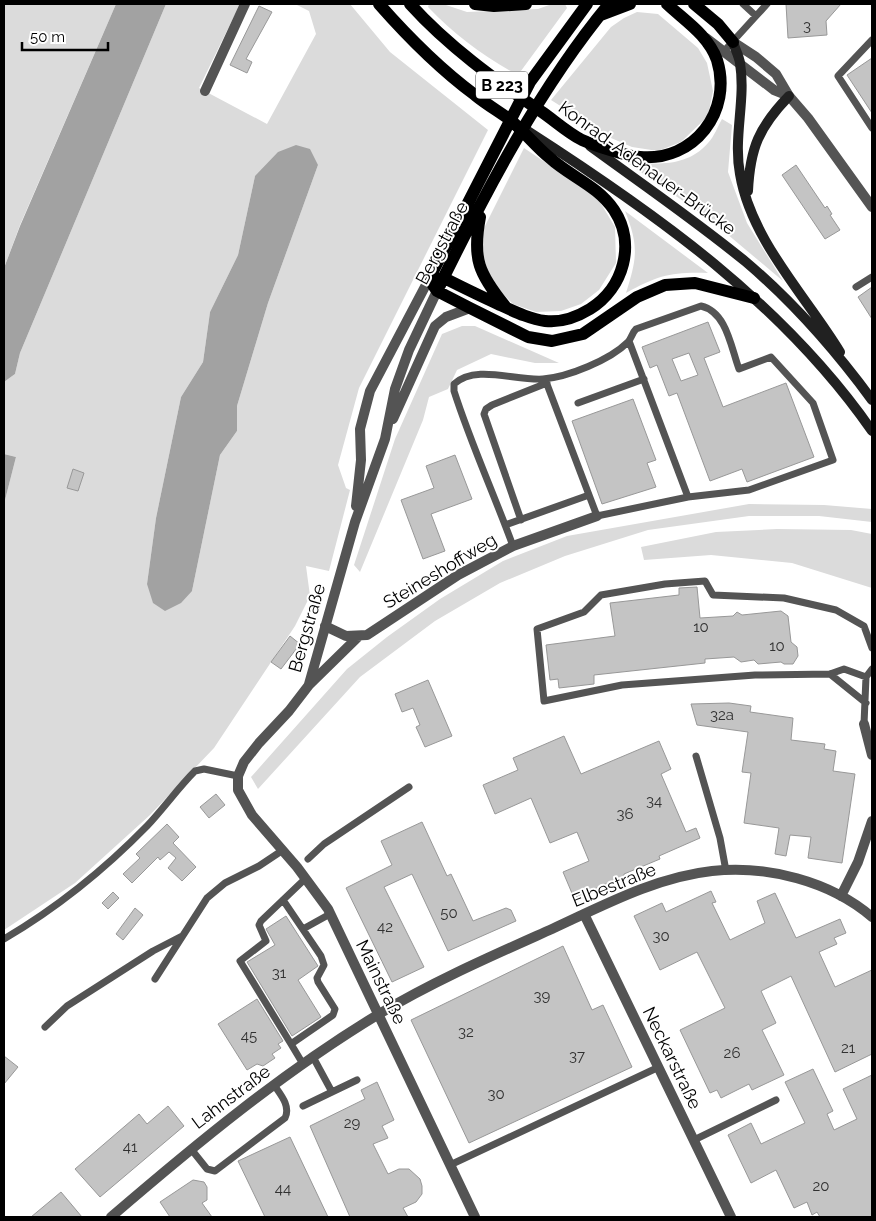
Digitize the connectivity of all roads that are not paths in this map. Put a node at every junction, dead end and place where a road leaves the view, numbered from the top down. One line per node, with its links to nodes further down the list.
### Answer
1 (245, 4): 20 (street)
2 (379, 4): 22 (main road, Konrad-Adenauer-Brücke / B 223)
3 (410, 4): 24 (main road, Konrad-Adenauer-Brücke / B 223)
4 (475, 4): 5 (main road)
5 (526, 4)
6 (587, 4): 30 (main road, Bergstraße)
7 (609, 4): 14 (main road, Bergstraße / B 223)
8 (630, 4): 14 (main road)
9 (656, 4): 13 (main road)
10 (694, 4): 18 (main road)
11 (744, 4): 15 (lane)
12 (767, 4): 15 (lane)
13 (670, 6): 16 (main road)
14 (599, 16): 26 (main road, Bergstraße / B 223)
15 (756, 16): 18 (lane)
16 (703, 36): 18 (street); 24 (main road)
17 (872, 40): 23 (lane)
18 (729, 46): 19 (main road); 21 (street)
19 (740, 63): 21 (street); 25 (main road)
20 (205, 91)
21 (789, 96): 25 (main road); 27 (street)
22 (510, 120): 33 (main road, Konrad-Adenauer-Brücke); 35 (main road, B 223)
23 (872, 128)
24 (582, 140): 37 (main road, Konrad-Adenauer-Brücke)
25 (747, 202): 37 (main road)
26 (482, 205): 29 (main road, Bergstraße / B 223); 35 (main road, B 223)
27 (872, 206)
28 (872, 277): 31 (lane)
29 (444, 278): 30 (main road); 32 (main road, Bergstraße / B 223); 35 (main road)
30 (430, 279): 32 (main road); 48 (street, Bergstraße)
31 (856, 287)
32 (437, 292): 34 (main road); 43 (street, Bergstraße)
33 (754, 298): 34 (main road); 42 (main road, Konrad-Adenauer-Brücke)
34 (470, 308): 43 (street)
35 (506, 308)
36 (629, 341): 38 (lane); 39 (lane); 45 (lane)
37 (852, 372): 40 (main road)
38 (644, 379): 41 (lane); 45 (lane)
39 (546, 381): 44 (lane); 47 (lane); 49 (lane)
40 (872, 400)
41 (578, 403)
42 (872, 431)
43 (385, 438): 48 (street, Bergstraße)
44 (589, 495): 46 (lane); 47 (lane)
45 (688, 497): 46 (lane)
46 (597, 516): 50 (street, Steineshoffweg)
47 (521, 520): 49 (lane)
48 (355, 522): 51 (street, Bergstraße)
49 (505, 525): 50 (lane)
50 (513, 546): 52 (street, Steineshoffweg)
51 (324, 626): 52 (street); 57 (street, Bergstraße)
52 (358, 637): 57 (street, Steineshoffweg)
53 (872, 648): 55 (lane)
54 (872, 670): 56 (lane)
55 (830, 674): 56 (lane); 58 (lane)
56 (866, 677): 58 (lane)
57 (309, 686): 62 (street, Steineshoffweg)
58 (866, 703): 59 (lane)
59 (864, 724): 60 (street)
60 (872, 755)
61 (696, 756): 67 (lane)
62 (238, 776): 65 (street, Mainstraße); 76 (lane)
63 (409, 787): 66 (lane)
64 (872, 821): 69 (street)
65 (283, 850): 68 (street, Mainstraße); 75 (lane)
66 (308, 859)
67 (726, 870): 69 (street, Elbestraße); 72 (street, Elbestraße)
68 (306, 878): 70 (lane); 71 (street, Mainstraße)
69 (841, 896): 73 (street, Elbestraße)
70 (283, 900): 74 (lane); 80 (lane)
71 (330, 914): 74 (lane); 78 (street, Mainstraße)
72 (584, 914): 78 (street, Elbestraße); 83 (street, Neckarstraße)
73 (872, 917)
74 (303, 929): 80 (lane)
75 (182, 936): 77 (lane); 79 (lane)
76 (4, 939)
77 (155, 979)
78 (379, 1014): 81 (street, Lahnstraße); 91 (street, Mainstraße)
79 (46, 1027)
80 (291, 1044): 82 (lane)
81 (314, 1057): 82 (street, Lahnstraße); 86 (lane)
82 (303, 1064): 85 (street, Lahnstraße)
83 (659, 1067): 89 (street, Neckarstraße); 91 (lane)
84 (357, 1080): 86 (lane)
85 (274, 1085): 90 (street, Lahnstraße); 90 (lane)
86 (332, 1092): 88 (lane)
87 (776, 1100): 89 (lane)
88 (303, 1106)
89 (694, 1140): 94 (street, Neckarstraße)
90 (191, 1149): 92 (street, Lahnstraße)
91 (450, 1165): 93 (street, Mainstraße)
92 (110, 1217)
93 (475, 1217)
94 (731, 1217)

